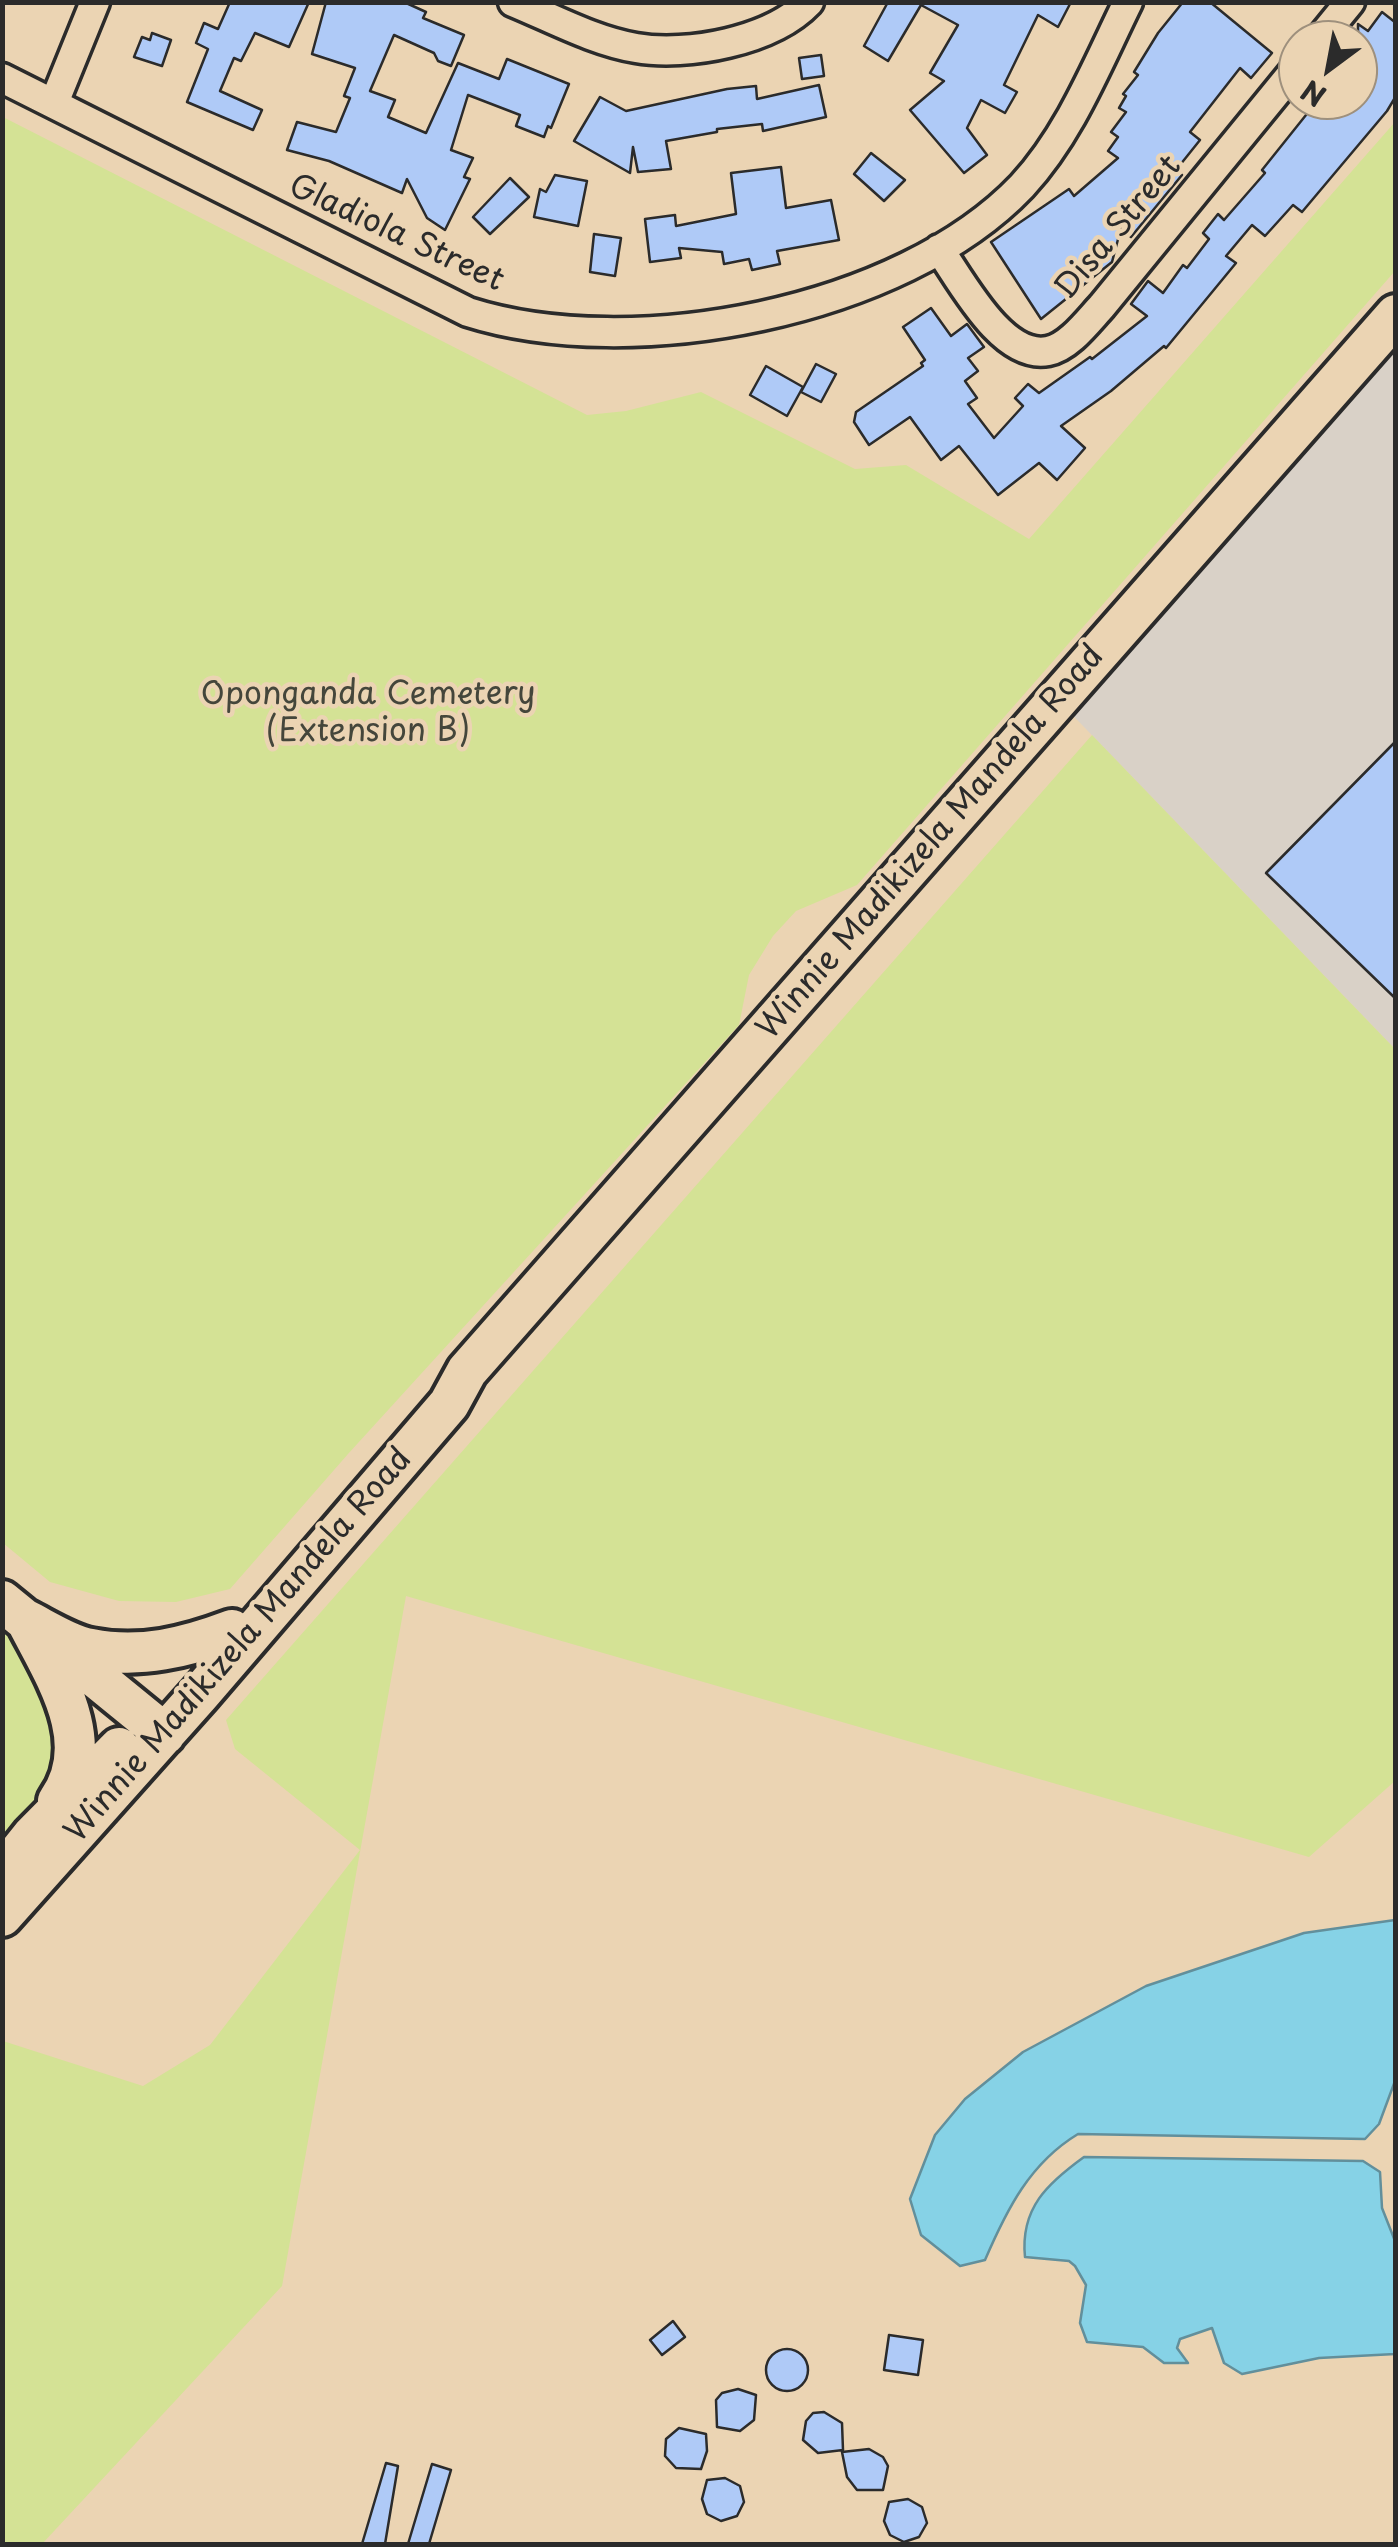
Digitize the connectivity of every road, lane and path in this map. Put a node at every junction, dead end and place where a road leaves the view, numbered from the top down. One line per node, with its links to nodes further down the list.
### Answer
1 (94, 2): 7 (street)
2 (513, 2): 3 (street)
3 (809, 2)
4 (1128, 2): 8 (street, Gladiola Street)
5 (2, 78): 7 (street, Gladiola Street)
6 (1278, 90): 8 (street, Disa Street)
7 (54, 103): 8 (street, Gladiola Street)
8 (939, 248)
9 (1396, 315): 10 (main road, Winnie Madikizela Mandela Road)
10 (467, 1371): 12 (main road, Winnie Madikizela Mandela Road); 13 (main road, Winnie Madikizela Mandela Road)
11 (14, 1611): 12 (main road); 13 (main road); 14 (main road)
12 (232, 1630): 13 (main road, Winnie Madikizela Mandela Road)
13 (156, 1728): 14 (main road, Winnie Madikizela Mandela Road); 16 (main road, Winnie Madikizela Mandela Road)
14 (34, 1835): 15 (main road, Winnie Madikizela Mandela Road)
15 (2, 1874)
16 (2, 1916)

